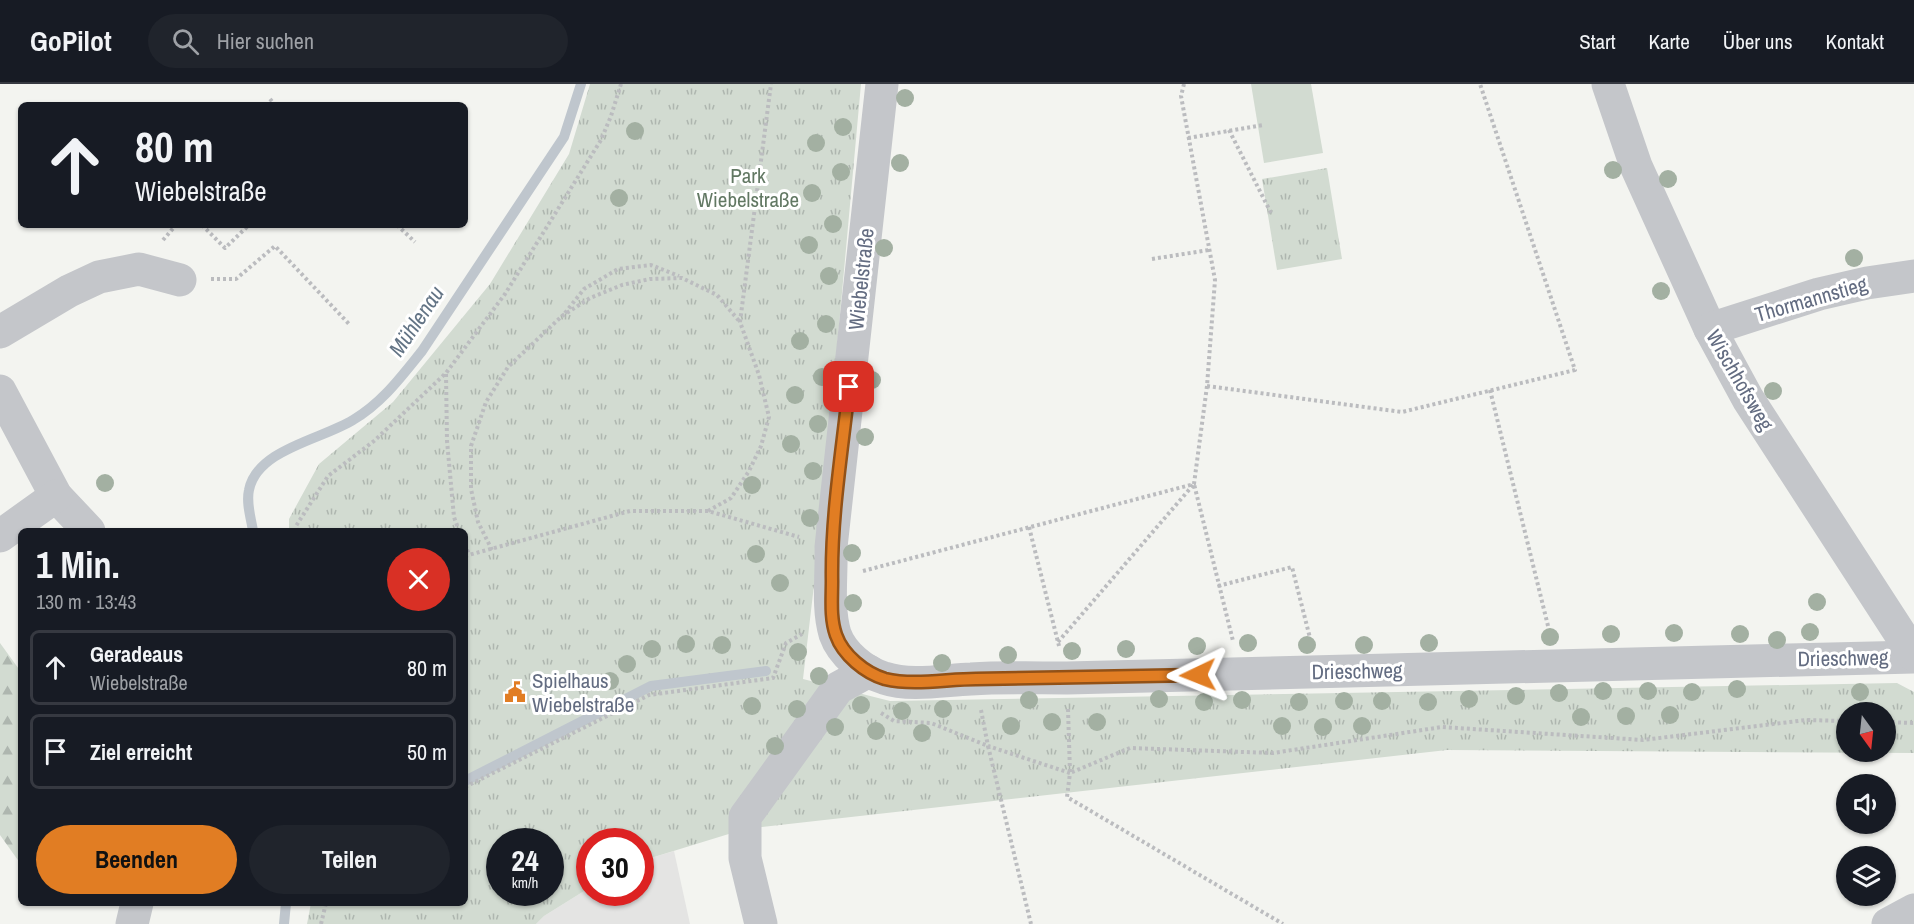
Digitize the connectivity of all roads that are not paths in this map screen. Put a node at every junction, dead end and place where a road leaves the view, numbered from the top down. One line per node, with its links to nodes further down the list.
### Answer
1 (882, 84): 11 (street, Wiebelstraße)
2 (1608, 84): 5 (street, Wischhofsweg)
3 (1914, 276): 5 (street, Thormannstieg)
4 (180, 280): 6 (street)
5 (1710, 329): 12 (street, Wischhofsweg)
6 (0, 332)
7 (0, 391): 8 (street)
8 (56, 496): 9 (street); 10 (street)
9 (86, 528)
10 (0, 536)
11 (832, 618): 13 (street, Drieschweg)
12 (1914, 656): 13 (street, Drieschweg)
13 (869, 671): 17 (street)
14 (136, 906): 16 (street)
15 (1914, 910): 18 (street)
16 (132, 924)
17 (761, 924)
18 (1888, 924)

